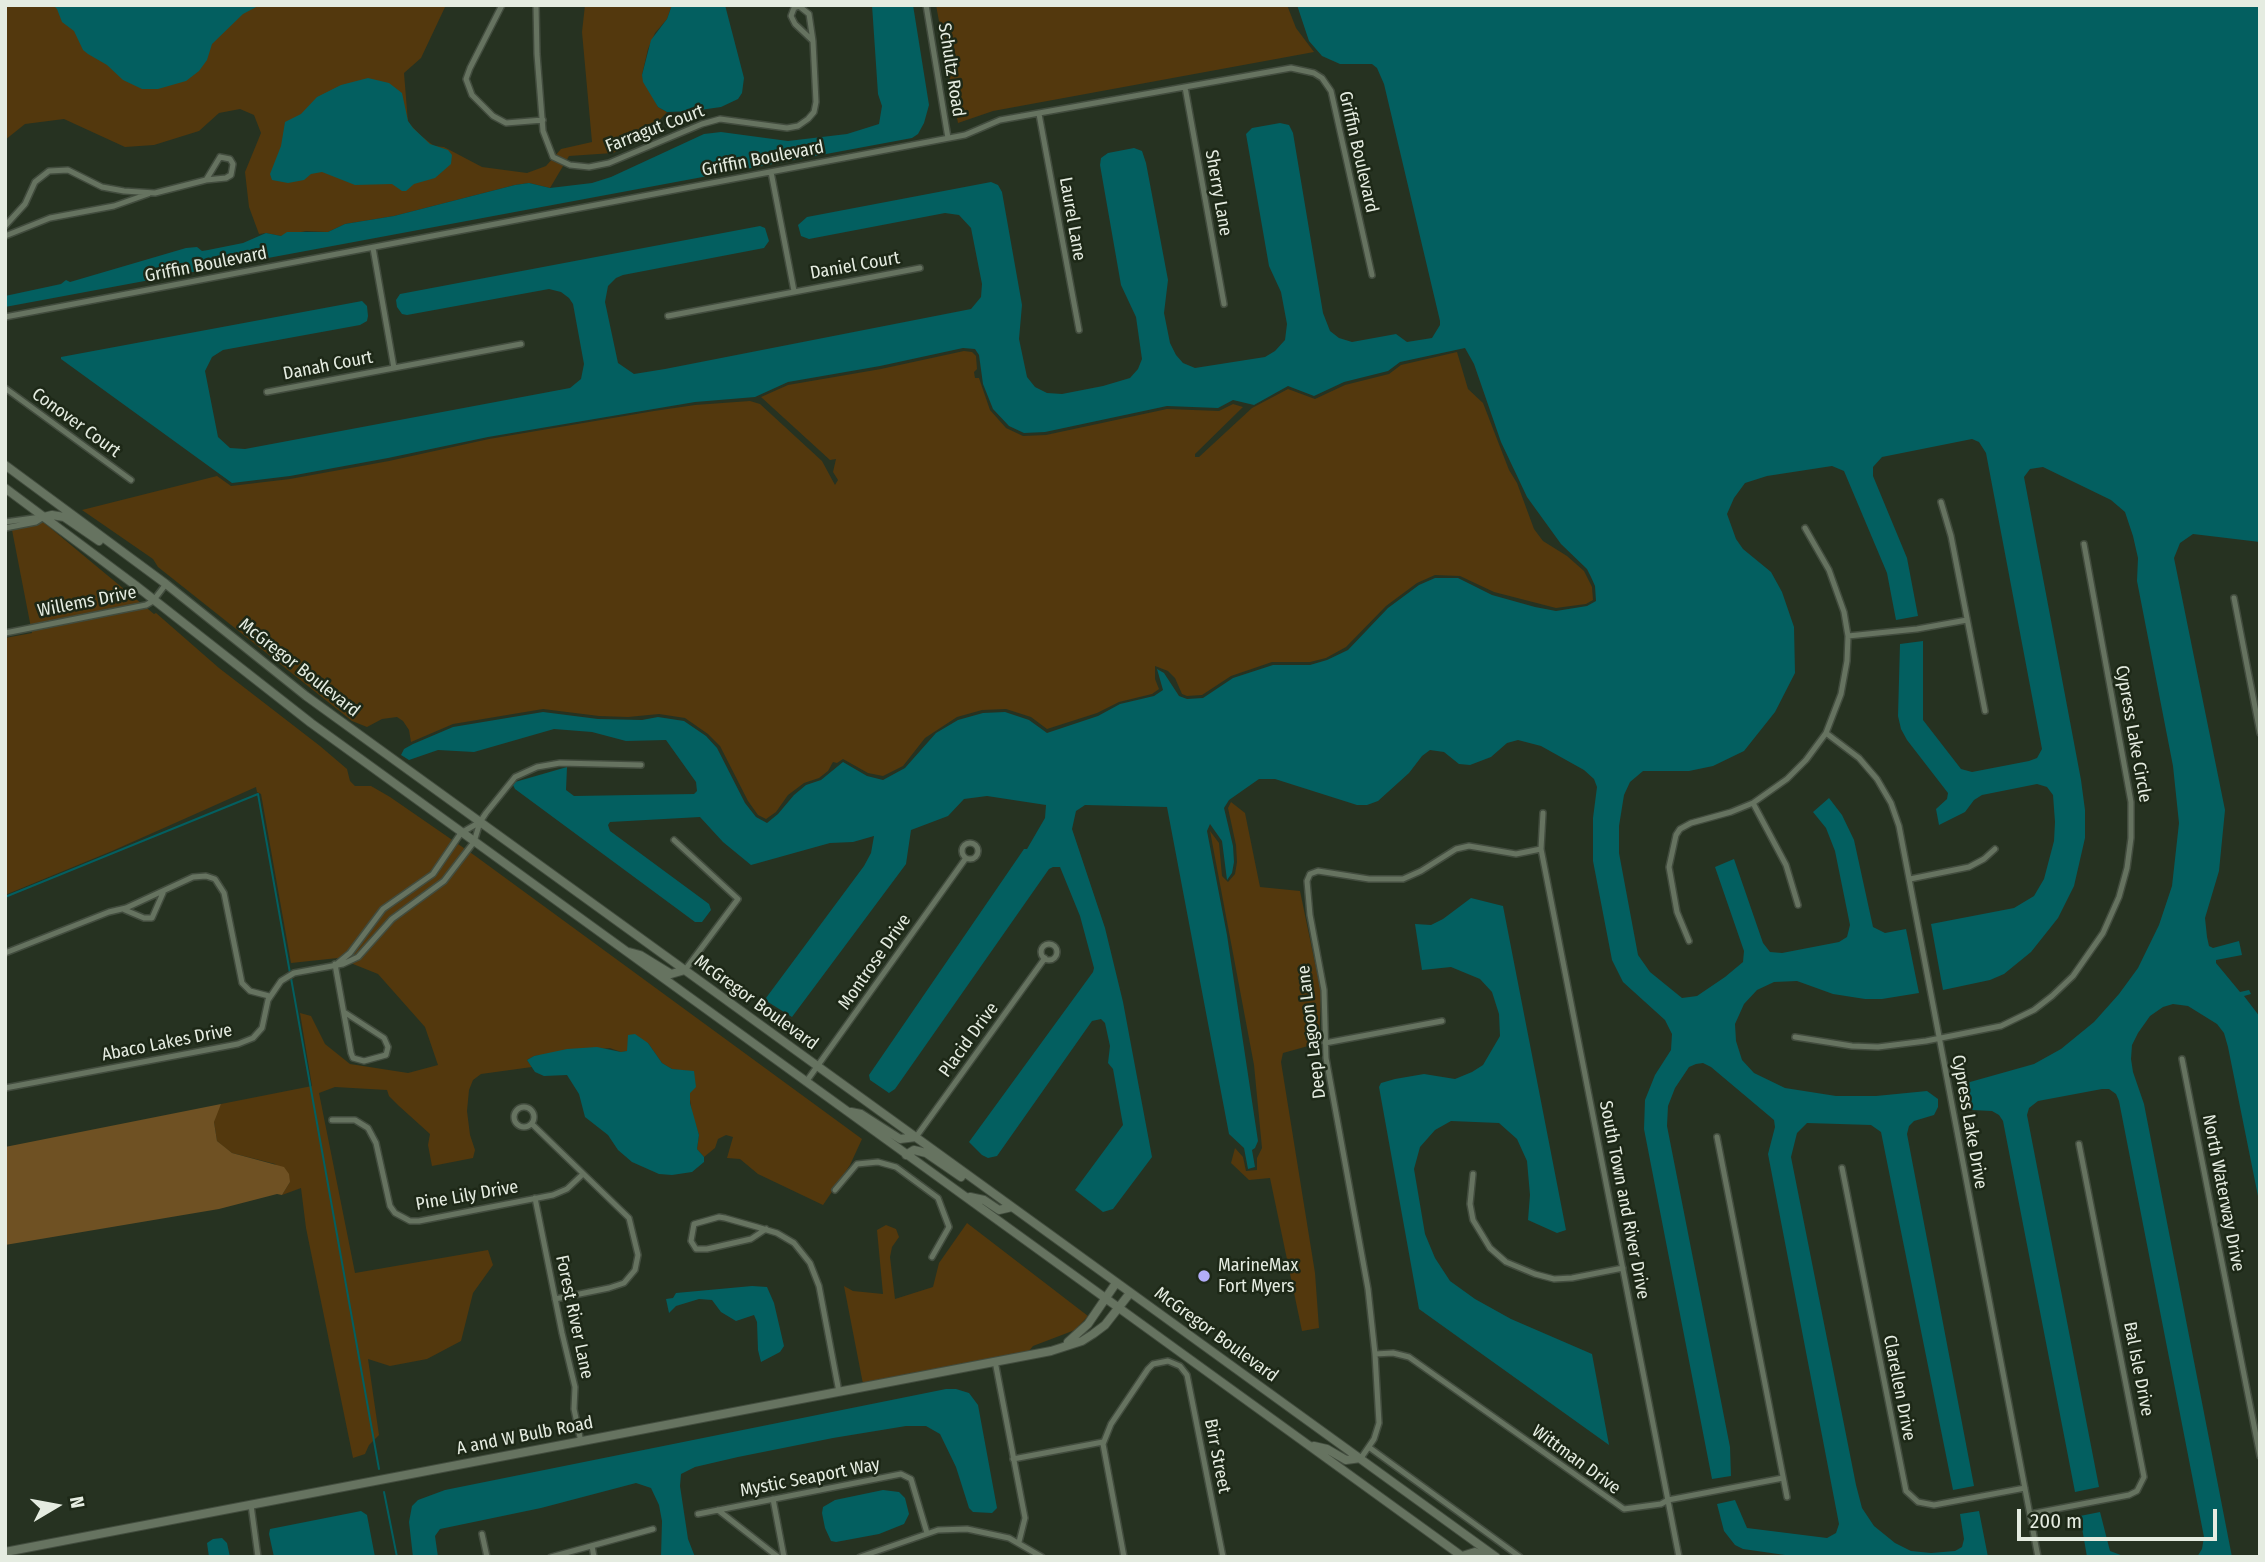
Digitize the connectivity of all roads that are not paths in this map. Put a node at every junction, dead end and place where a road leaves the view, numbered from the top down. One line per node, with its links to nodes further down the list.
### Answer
1 (502, 5): 7 (street)
2 (536, 5): 7 (street)
3 (926, 5): 8 (street, Schultz Road)
4 (813, 41): 4 (street, Farragut Court); 7 (street, Farragut Court)
5 (1185, 87): 6 (street, Griffin Boulevard); 16 (street, Griffin Boulevard); 18 (street, Sherry Lane)
6 (1039, 114): 8 (street, Griffin Boulevard); 21 (street, Laurel Lane)
7 (542, 120)
8 (948, 138): 9 (street, Griffin Boulevard)
9 (771, 172): 14 (street, Griffin Boulevard); 17 (street, Daniel Court)
10 (206, 180): 10 (street); 11 (street)
11 (155, 192): 12 (street); 13 (street)
12 (5, 226)
13 (5, 236)
14 (373, 248): 20 (street, Griffin Boulevard); 23 (street, Danah Court)
15 (920, 268): 17 (street, Daniel Court)
16 (1372, 275)
17 (794, 291): 19 (street, Daniel Court)
18 (1224, 304)
19 (668, 316)
20 (5, 317)
21 (1079, 330)
22 (521, 344): 23 (street, Danah Court)
23 (394, 368): 25 (street, Danah Court)
24 (5, 388): 27 (street, Conover Court)
25 (267, 391)
26 (5, 465): 35 (main road, McGregor Boulevard)
27 (131, 480)
28 (5, 488): 30 (main road, McGregor Boulevard)
29 (1941, 502): 39 (street)
30 (44, 517): 31 (street); 32 (street); 35 (main road); 38 (main road, McGregor Boulevard)
31 (5, 522)
32 (5, 528)
33 (1805, 528): 41 (street)
34 (2084, 544): 69 (street, Cypress Lake Circle)
35 (124, 553): 36 (main road, McGregor Boulevard)
36 (166, 584): 38 (street, Willems Drive); 48 (main road, McGregor Boulevard)
37 (2234, 598): 44 (street)
38 (154, 600): 40 (street, Willems Drive); 49 (main road, McGregor Boulevard)
39 (1967, 620): 41 (street); 42 (street)
40 (5, 633)
41 (1848, 636): 43 (street)
42 (1984, 711)
43 (1826, 733): 46 (street); 55 (street, Cypress Lake Drive)
44 (2260, 733)
45 (641, 765): 48 (street)
46 (1754, 803): 57 (street); 59 (street)
47 (1543, 813): 52 (street)
48 (480, 822): 49 (street); 51 (street); 64 (main road, McGregor Boulevard)
49 (461, 832): 51 (main road, McGregor Boulevard); 63 (street)
50 (674, 840): 64 (street)
51 (474, 842): 60 (main road, McGregor Boulevard); 63 (street)
52 (1541, 849): 70 (street, Deep Lagoon Lane); 93 (street, South Town and River Drive)
53 (1995, 849): 55 (street)
54 (966, 858): 72 (street, Montrose Drive)
55 (1910, 879): 69 (street, Cypress Lake Drive)
56 (164, 892): 58 (street); 58 (street); 65 (street)
57 (1798, 905)
58 (122, 909): 61 (street)
59 (1689, 941)
60 (623, 950): 64 (main road); 73 (main road, McGregor Boulevard)
61 (5, 953)
62 (1045, 958): 78 (street, Placid Drive)
63 (335, 964): 65 (street); 66 (street)
64 (685, 970): 72 (main road, McGregor Boulevard)
65 (269, 996): 74 (street, Abaco Lakes Drive)
66 (344, 1012): 66 (street)
67 (1441, 1021): 70 (street)
68 (1795, 1037): 69 (street, Cypress Lake Circle)
69 (1940, 1038): 111 (street, Cypress Lake Drive)
70 (1325, 1043): 100 (street, Deep Lagoon Lane)
71 (2182, 1059): 107 (street, North Waterway Drive)
72 (818, 1066): 73 (street, Montrose Drive); 78 (main road, McGregor Boulevard)
73 (806, 1082): 75 (main road, McGregor Boulevard)
74 (5, 1088)
75 (848, 1112): 78 (main road); 81 (main road, McGregor Boulevard)
76 (332, 1120): 89 (street, Pine Lily Drive)
77 (532, 1125): 84 (street)
78 (916, 1137): 86 (main road, McGregor Boulevard)
79 (1717, 1137): 110 (street)
80 (2079, 1144): 118 (street, Bal Isle Drive)
81 (906, 1155): 82 (street); 86 (main road); 88 (main road, McGregor Boulevard)
82 (896, 1167): 87 (street); 92 (street)
83 (1842, 1168): 111 (street, Clarellen Drive)
84 (583, 1174): 89 (street, Pine Lily Drive); 96 (street)
85 (1473, 1174): 93 (street)
86 (980, 1185): 90 (main road, McGregor Boulevard)
87 (835, 1190)
88 (964, 1195): 90 (main road); 97 (main road, McGregor Boulevard)
89 (535, 1198): 96 (street, Forest River Lane)
90 (1012, 1207): 94 (main road, McGregor Boulevard)
91 (766, 1229): 91 (street); 102 (street)
92 (932, 1257)
93 (1623, 1268): 114 (street, South Town and River Drive)
94 (1116, 1283): 95 (main road, McGregor Boulevard); 97 (main road, A and W Bulb Road)
95 (1130, 1293): 98 (main road, A and W Bulb Road); 108 (main road, McGregor Boulevard)
96 (555, 1298): 103 (street, Forest River Lane)
97 (1106, 1298): 98 (main road, McGregor Boulevard); 99 (main road, A and W Bulb Road)
98 (1119, 1307): 99 (main road, A and W Bulb Road); 105 (main road, McGregor Boulevard)
99 (1051, 1351): 101 (main road, A and W Bulb Road)
100 (1375, 1354): 106 (street, Deep Lagoon Lane); 114 (street, Wittman Drive)
101 (995, 1361): 102 (main road, A and W Bulb Road); 109 (street)
102 (839, 1392): 103 (main road, A and W Bulb Road)
103 (581, 1442): 115 (main road, A and W Bulb Road)
104 (1103, 1442): 109 (street); 133 (street); 134 (street, Birr Street)
105 (1311, 1446): 108 (main road); 135 (main road, McGregor Boulevard)
106 (1370, 1448): 108 (street, Deep Lagoon Lane); 138 (street)
107 (2260, 1456)
108 (1362, 1458): 137 (main road, McGregor Boulevard)
109 (1013, 1459): 122 (street)
110 (1783, 1478): 112 (street); 114 (street, Wittman Drive)
111 (2025, 1489): 118 (street, Cypress Lake Drive)
112 (1787, 1497)
113 (773, 1499): 116 (street, Mystic Seaport Way); 121 (street, Mystic Seaport Way); 130 (street)
114 (1668, 1500): 139 (street, South Town and River Drive)
115 (251, 1505): 124 (main road, A and W Bulb Road); 125 (street)
116 (718, 1510): 117 (street, Mystic Seaport Way); 129 (street)
117 (698, 1514)
118 (2030, 1514): 140 (street, Cypress Lake Drive)
119 (653, 1529): 123 (street)
120 (482, 1534): 126 (street)
121 (927, 1534): 122 (street); 131 (street)
122 (1019, 1542): 132 (street)
123 (592, 1546): 127 (street); 128 (street)
124 (5, 1552)
125 (258, 1557)
126 (487, 1557)
127 (551, 1557)
128 (594, 1557)
129 (778, 1557)
130 (784, 1557)
131 (859, 1557)
132 (1042, 1557)
133 (1124, 1557)
134 (1223, 1557)
135 (1462, 1557): 136 (main road)
136 (1485, 1557)
137 (1496, 1557)
138 (1520, 1557)
139 (1679, 1557)
140 (2039, 1557)

